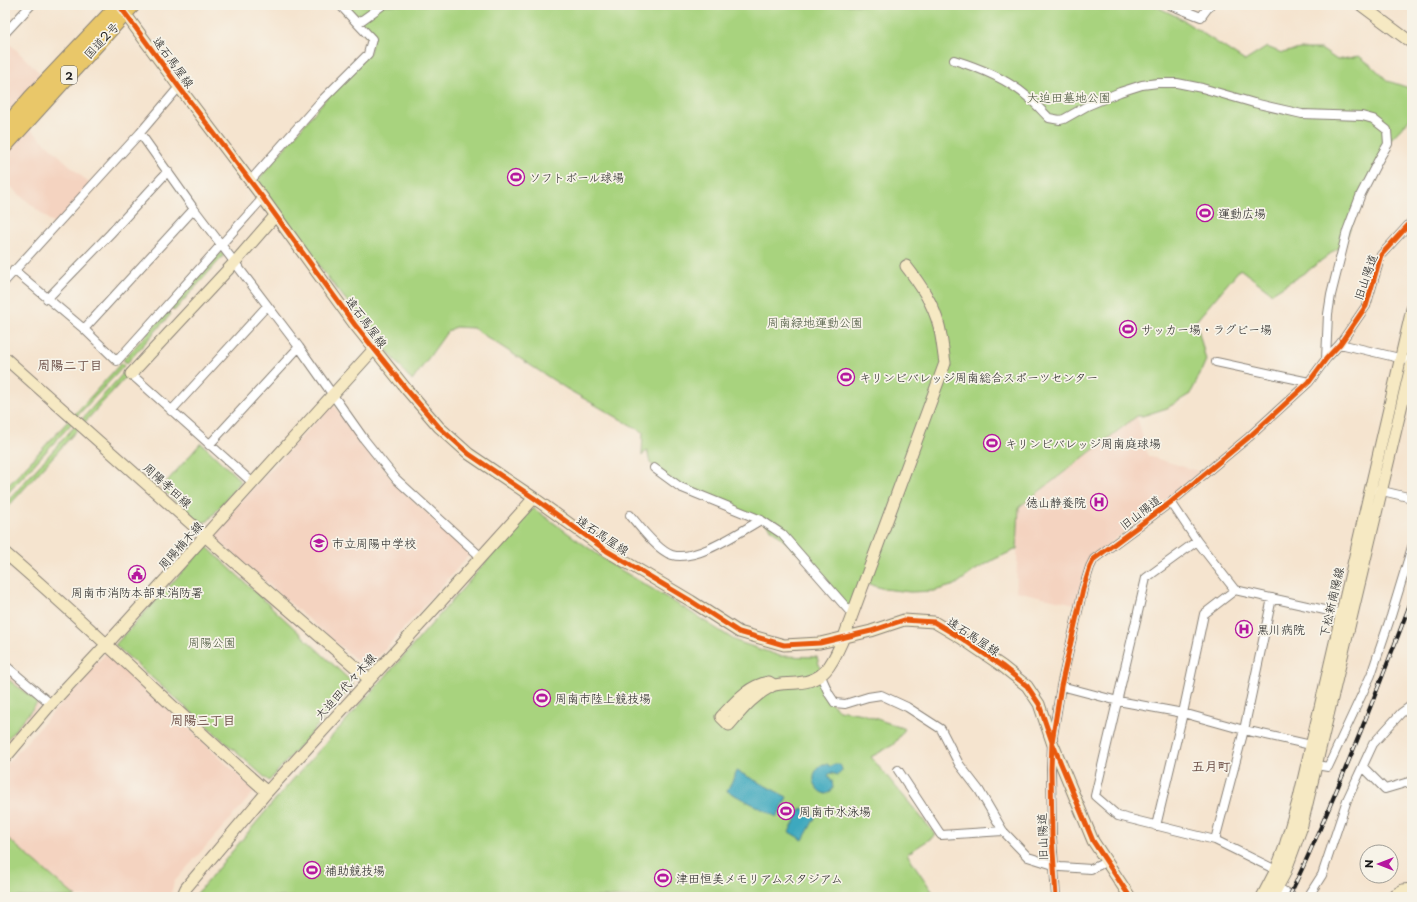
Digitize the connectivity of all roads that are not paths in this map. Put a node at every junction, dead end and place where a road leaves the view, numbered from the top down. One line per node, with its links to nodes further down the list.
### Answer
1 (31, 5): 9 (street)
2 (340, 5): 8 (street)
3 (383, 5): 8 (street)
4 (1170, 5): 5 (street)
5 (1210, 5)
6 (1361, 5): 10 (street)
7 (124, 7): 12 (street, 遠石馬屋線); 13 (highway, 国道2号 / 2); 15 (highway, 国道2号 / 2)
8 (358, 23): 17 (street)
9 (5, 33)
10 (1412, 43)
11 (954, 60): 36 (street)
12 (179, 87): 14 (street); 17 (street, 遠石馬屋線)
13 (5, 127)
14 (140, 133): 16 (street); 25 (street)
15 (5, 146)
16 (168, 171): 19 (street); 27 (street)
17 (250, 181): 18 (street, 遠石馬屋線)
18 (263, 198): 20 (street, 遠石馬屋線); 22 (street)
19 (194, 209): 22 (street); 30 (street)
20 (275, 216): 23 (street); 33 (street, 遠石馬屋線)
21 (1412, 221): 31 (street, 旧山陽道)
22 (222, 245): 23 (street); 30 (street)
23 (235, 262): 28 (street); 39 (street)
24 (906, 266): 60 (street)
25 (14, 270): 26 (street); 27 (street)
26 (5, 281)
27 (47, 299): 30 (street)
28 (267, 306): 32 (street); 42 (street)
29 (1412, 309): 35 (street, 下松新南陽線)
30 (84, 329)
31 (1340, 344): 35 (street); 36 (street, 旧山陽道)
32 (299, 347): 41 (street); 43 (street)
33 (374, 349): 41 (street, 周陽楠木線); 48 (street, 遠石馬屋線)
34 (5, 358): 53 (street, 周陽孝田線)
35 (1401, 358): 38 (street); 46 (street, 下松新南陽線)
36 (1326, 359): 40 (street, 旧山陽道)
37 (1216, 362): 40 (street)
38 (1412, 362): 47 (street, 下松新南陽線)
39 (131, 374): 42 (street)
40 (1309, 382): 50 (street, 旧山陽道)
41 (333, 394): 45 (street, 周陽楠木線); 57 (street)
42 (171, 411): 43 (street)
43 (209, 445): 45 (street)
44 (654, 468): 52 (street)
45 (253, 483): 53 (street, 周陽楠木線)
46 (1370, 488): 47 (street); 61 (street, 下松新南陽線)
47 (1382, 491): 49 (street); 61 (street, 下松新南陽線)
48 (534, 498): 57 (street, 大迫田代々木線); 62 (street, 遠石馬屋線)
49 (1412, 498)
50 (1171, 502): 54 (street); 68 (street, 旧山陽道)
51 (630, 515): 52 (street)
52 (761, 520): 60 (street)
53 (205, 536): 63 (street, 周陽楠木線); 66 (street, 周陽孝田線)
54 (1197, 541): 58 (street); 69 (street)
55 (1412, 547): 77 (street)
56 (5, 553): 63 (street)
57 (481, 557): 66 (street, 大迫田代々木線)
58 (1234, 590): 59 (street); 72 (street)
59 (1272, 598): 61 (street); 73 (street)
60 (852, 614): 62 (street)
61 (1346, 614): 75 (street, 下松新南陽線); 77 (street, 下松新南陽線)
62 (844, 637): 65 (street); 74 (street, 遠石馬屋線)
63 (107, 644): 70 (street, 周陽楠木線); 81 (street)
64 (5, 665): 70 (street)
65 (821, 676): 67 (street); 83 (street)
66 (369, 679): 81 (street, 大迫田代々木線)
67 (774, 685)
68 (1061, 686): 69 (street); 74 (street, 旧山陽道)
69 (1118, 701): 72 (street); 82 (street)
70 (51, 704): 76 (street, 周陽楠木線)
71 (1412, 705): 78 (street)
72 (1183, 712): 73 (street); 82 (street)
73 (1244, 730): 75 (street); 84 (street)
74 (1052, 742): 85 (street, 遠石馬屋線); 86 (street, 旧山陽道)
75 (1311, 745): 87 (street, 下松新南陽線)
76 (5, 758)
77 (1316, 765): 89 (street, 下松新南陽線)
78 (1363, 767): 80 (street); 95 (street)
79 (898, 770): 83 (street)
80 (1412, 781)
81 (266, 792): 90 (street, 大迫田代々木線)
82 (1156, 826): 84 (street)
83 (1003, 831): 86 (street)
84 (1215, 840): 87 (street)
85 (1106, 862): 86 (street); 92 (street, 遠石馬屋線)
86 (1053, 866): 91 (street, 旧山陽道)
87 (1276, 870): 93 (street, 下松新南陽線)
88 (1412, 889): 96 (street)
89 (1274, 892): 94 (street)
90 (182, 897)
91 (1056, 897)
92 (1130, 897)
93 (1262, 897)
94 (1293, 897)
95 (1308, 897)
96 (1391, 897)

